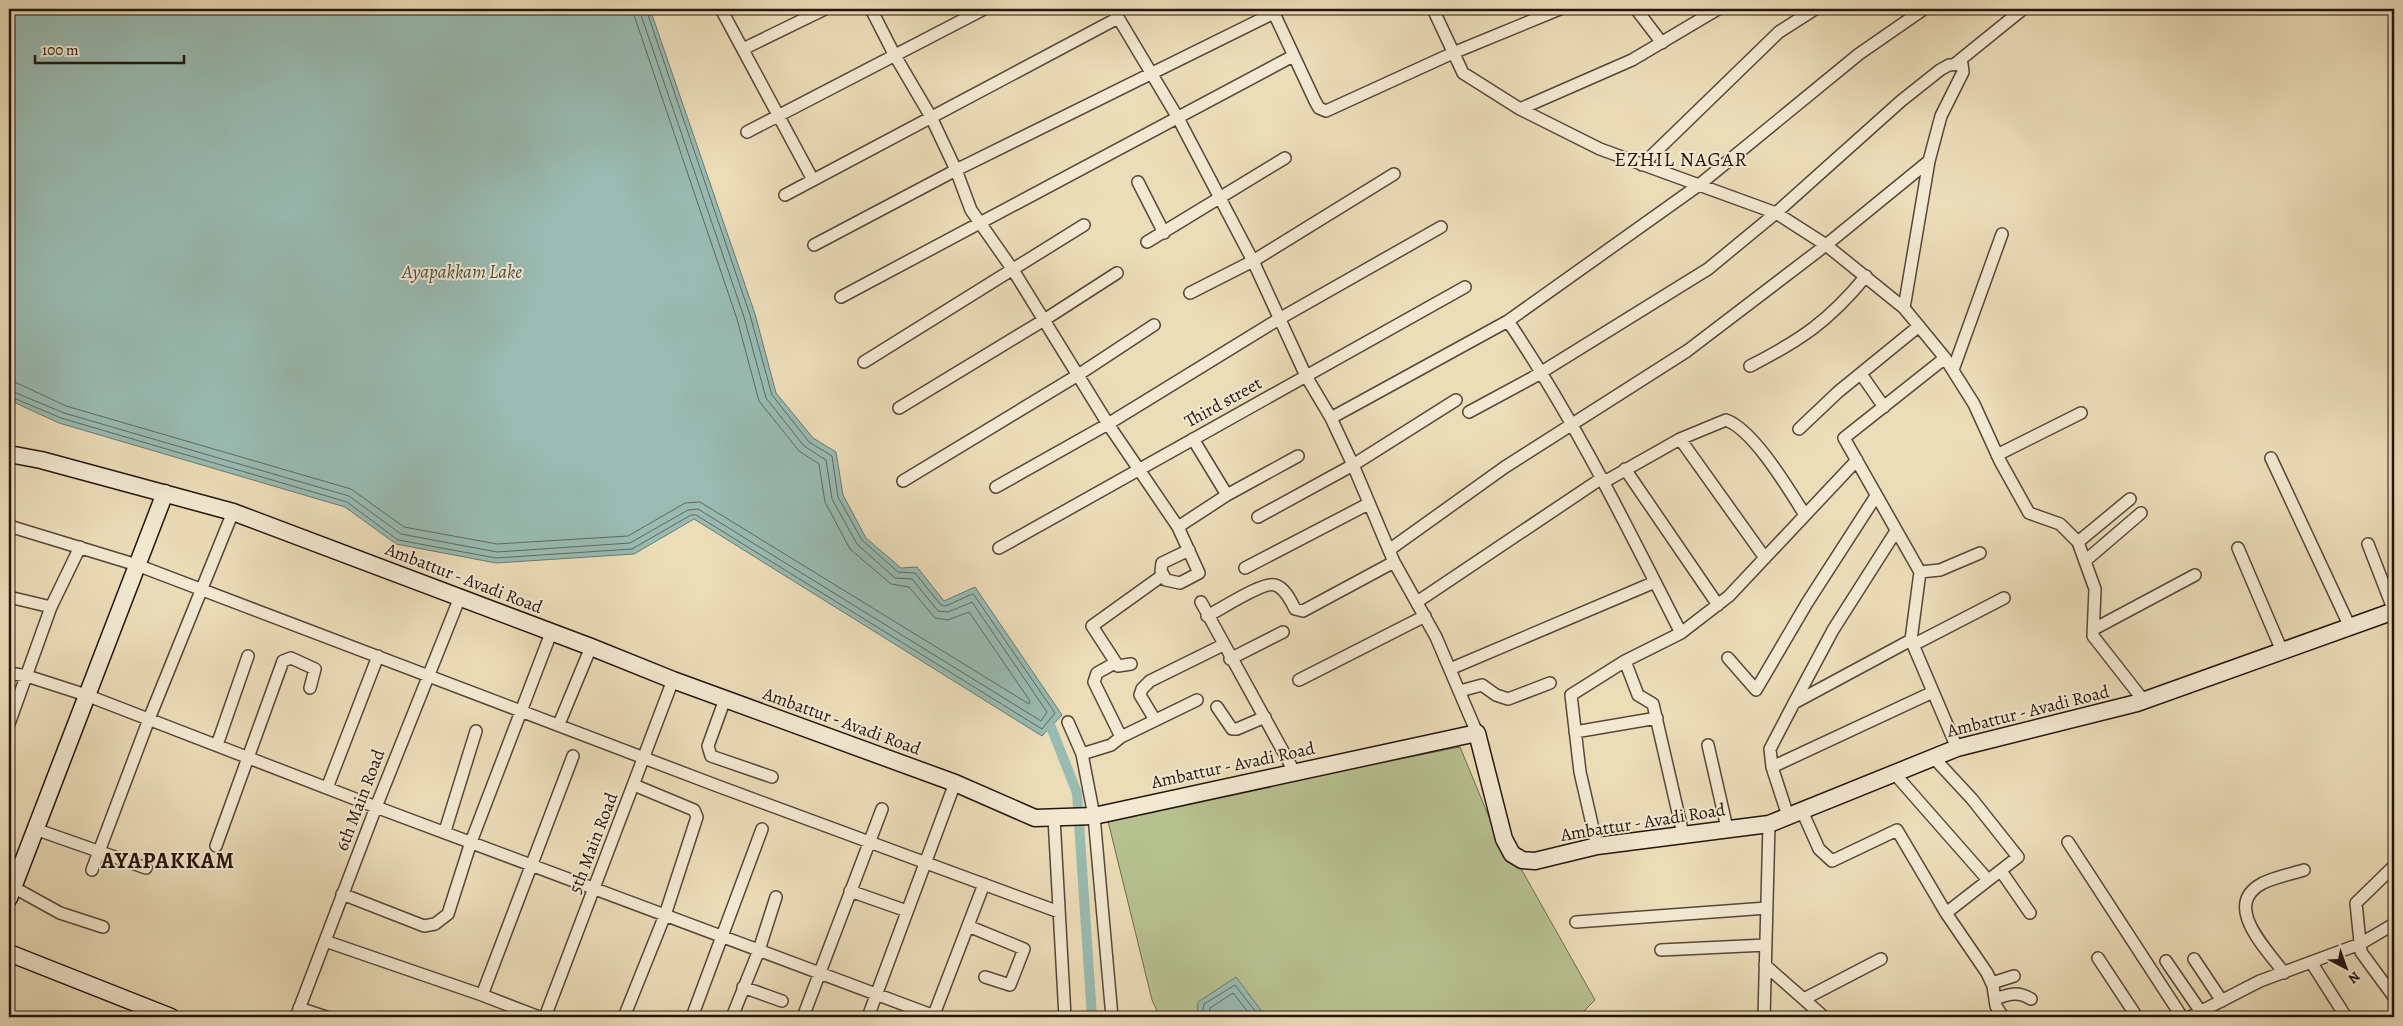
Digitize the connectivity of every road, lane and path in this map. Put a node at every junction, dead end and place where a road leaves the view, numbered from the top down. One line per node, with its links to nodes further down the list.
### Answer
1 (721, 9): 15 (street)
2 (825, 9): 15 (street)
3 (871, 9): 17 (street)
4 (984, 9): 17 (street)
5 (1433, 9): 16 (street)
6 (1560, 9): 16 (street)
7 (1636, 9): 14 (street)
8 (1718, 9): 14 (street)
9 (1815, 9): 28 (street)
10 (1924, 9): 33 (street)
11 (2023, 9): 19 (street)
12 (1273, 11): 18 (street); 20 (street)
13 (1115, 14): 20 (street); 23 (street)
14 (1662, 43): 21 (street)
15 (743, 49): 22 (street)
16 (1453, 53): 18 (street); 21 (street)
17 (894, 54): 22 (street); 23 (street)
18 (1292, 56): 24 (street)
19 (1955, 64): 27 (street); 36 (street)
20 (1152, 73): 24 (street); 29 (street)
21 (1520, 109): 28 (street)
22 (778, 114): 25 (street); 31 (street)
23 (931, 116): 29 (street); 31 (street)
24 (1178, 118): 35 (street); 37 (street)
25 (747, 132)
26 (1286, 158): 35 (street)
27 (1929, 161): 44 (street); 52 (street)
28 (1642, 164): 33 (street)
29 (956, 170): 37 (street); 43 (street)
30 (1394, 174): 45 (street)
31 (813, 180): 34 (street)
32 (1138, 182): 40 (street)
33 (1699, 185): 36 (street); 55 (street)
34 (785, 195)
35 (1221, 198): 40 (street); 45 (street)
36 (1776, 213): 44 (street); 62 (street)
37 (980, 223): 46 (street); 51 (street)
38 (1084, 225): 46 (street)
39 (1441, 227): 53 (street)
40 (1164, 233): 42 (street)
41 (2002, 234): 61 (street)
42 (1148, 242)
43 (814, 245)
44 (1826, 245): 48 (street); 73 (street)
45 (1253, 261): 50 (street); 53 (street)
46 (1013, 270): 54 (street); 59 (street)
47 (1117, 273): 54 (street)
48 (1866, 276): 52 (street); 60 (street)
49 (1465, 287): 65 (street, Third street)
50 (1190, 294)
51 (841, 297)
52 (1904, 308): 57 (street)
53 (1279, 319): 65 (street); 72 (street)
54 (1044, 320): 64 (street); 68 (street)
55 (1508, 321): 62 (street); 71 (street)
56 (1154, 325): 64 (street)
57 (1919, 326): 58 (street); 63 (street)
58 (1945, 358): 61 (street); 67 (street)
59 (864, 362)
60 (1750, 366)
61 (1953, 370): 78 (street)
62 (1542, 372): 69 (street); 73 (street)
63 (1861, 374): 67 (street); 74 (street)
64 (1078, 376): 72 (street); 86 (street)
65 (1306, 376): 71 (street); 76 (street, Third street)
66 (1456, 400): 82 (street)
67 (1884, 407): 81 (street)
68 (899, 408)
69 (1469, 412)
70 (2081, 413): 78 (street)
71 (1331, 418): 82 (street)
72 (1108, 424): 83 (street); 87 (street)
73 (1572, 425): 85 (street); 106 (street)
74 (1799, 429)
75 (1680, 439): 84 (street); 95 (street); 108 (street)
76 (1193, 440): 83 (street, Third street); 89 (street)
77 (9, 454): 88 (street, Ambattur - Avadi Road)
78 (1997, 455): 100 (street)
79 (1298, 456): 89 (street)
80 (2271, 458): 128 (street)
81 (1857, 460): 90 (street); 95 (street)
82 (1353, 465): 92 (street); 96 (street)
83 (1140, 469): 98 (street); 103 (street, Third street)
84 (1625, 469): 85 (street); 123 (street)
85 (1603, 480): 116 (street); 122 (street)
86 (904, 481)
87 (996, 487)
88 (166, 493): 93 (street, Ambattur - Avadi Road); 111 (street)
89 (1227, 495): 98 (street)
90 (1876, 496): 99 (street); 139 (street)
91 (2130, 499): 100 (street)
92 (1368, 504): 106 (street); 112 (street)
93 (233, 512): 117 (street); 119 (street, Ambattur - Avadi Road)
94 (2141, 513): 109 (street)
95 (1806, 515): 108 (street)
96 (1258, 517)
97 (9, 526): 102 (street)
98 (1178, 527): 105 (street)
99 (1896, 531): 113 (street); 158 (street)
100 (2078, 542): 109 (street)
101 (2368, 544): 125 (street)
102 (80, 547): 111 (street); 124 (street)
103 (999, 548)
104 (2238, 548): 136 (street)
105 (1189, 550): 114 (street); 114 (street)
106 (1389, 550): 110 (street)
107 (1980, 553): 113 (street)
108 (1765, 558): 123 (street)
109 (2085, 561): 129 (street)
110 (1394, 562): 122 (street); 126 (street)
111 (137, 565): 117 (street); 154 (street)
112 (1245, 568)
113 (1920, 572): 133 (street)
114 (1163, 575): 142 (street)
115 (2195, 575): 129 (street)
116 (1655, 582): 132 (street); 144 (street)
117 (202, 589): 138 (street); 163 (street)
118 (9, 597): 124 (street)
119 (460, 597): 131 (street, Ambattur - Avadi Road); 147 (street, 6th Main Road)
120 (2004, 598): 133 (street)
121 (1201, 602): 126 (street)
122 (1417, 602): 127 (street)
123 (1718, 604): 132 (street)
124 (51, 608): 146 (street)
125 (2394, 611): 128 (street, Ambattur - Avadi Road)
126 (1207, 616): 134 (street)
127 (1425, 616): 144 (street); 149 (street)
128 (2350, 627): 136 (street, Ambattur - Avadi Road)
129 (2094, 630): 157 (street)
130 (1283, 632): 140 (street)
131 (551, 633): 135 (street, Ambattur - Avadi Road); 160 (street)
132 (1681, 633): 141 (street)
133 (1912, 642): 153 (street); 158 (street)
134 (1223, 645): 140 (street); 164 (street)
135 (591, 647): 148 (street, Ambattur - Avadi Road); 167 (street)
136 (2282, 651): 157 (street, Ambattur - Avadi Road)
137 (248, 656): 172 (street)
138 (378, 656): 147 (street); 186 (street)
139 (1728, 658)
140 (1230, 659): 161 (street)
141 (1626, 660): 162 (street); 169 (street)
142 (1115, 663): 143 (street); 171 (street)
143 (1131, 664)
144 (1450, 669): 152 (street)
145 (9, 673): 146 (street)
146 (27, 676): 154 (street); 166 (street)
147 (428, 676): 160 (street); 187 (street, 6th Main Road)
148 (673, 680): 155 (street, Ambattur - Avadi Road); 179 (street, 5th Main Road)
149 (1299, 680)
150 (1550, 683): 152 (street)
151 (310, 688): 177 (street)
152 (1460, 691): 170 (street)
153 (1933, 692): 174 (street); 180 (street)
154 (86, 695): 163 (street); 194 (street)
155 (725, 699): 183 (street); 184 (street, Ambattur - Avadi Road)
156 (1197, 700): 164 (street)
157 (2144, 701): 174 (street, Ambattur - Avadi Road)
158 (1794, 702): 180 (street)
159 (1216, 707): 161 (street)
160 (522, 711): 167 (street); 199 (street)
161 (1265, 717): 181 (street)
162 (1656, 718): 169 (street); 197 (street)
163 (149, 719): 172 (street); 203 (street)
164 (1155, 720): 171 (street)
165 (1068, 722): 175 (street)
166 (9, 724)
167 (559, 724): 179 (street)
168 (476, 730): 196 (street)
169 (1575, 732): 202 (street)
170 (1477, 733): 181 (street, Ambattur - Avadi Road); 202 (street, Ambattur - Avadi Road)
171 (1121, 737): 175 (street)
172 (217, 745): 177 (street)
173 (1708, 745): 193 (street)
174 (1956, 748): 178 (street, Ambattur - Avadi Road)
175 (1082, 754): 190 (street)
176 (573, 756): 205 (street)
177 (248, 757): 186 (street); 201 (street)
178 (1933, 757): 182 (street, Ambattur - Avadi Road); 210 (street)
179 (644, 758): 185 (street, 5th Main Road); 198 (street)
180 (1772, 768): 189 (street)
181 (1295, 773): 190 (street, Ambattur - Avadi Road)
182 (1894, 773): 189 (street, Ambattur - Avadi Road); 211 (street)
183 (772, 777)
184 (955, 783): 191 (street, Ambattur - Avadi Road); 204 (street)
185 (634, 785): 213 (street, 5th Main Road); 223 (street)
186 (327, 788): 187 (street)
187 (376, 807): 196 (street); 216 (street, 6th Main Road)
188 (882, 809): 198 (street)
189 (1795, 814): 192 (street, Ambattur - Avadi Road); 221 (street)
190 (1091, 816): 191 (street, Ambattur - Avadi Road); 268 (street)
191 (1061, 818): 220 (street)
192 (1769, 824): 193 (street, Ambattur - Avadi Road); 218 (street)
193 (1727, 828): 197 (street, Ambattur - Avadi Road)
194 (35, 829): 203 (street); 215 (street)
195 (762, 829): 228 (street)
196 (446, 832): 199 (street)
197 (1682, 834): 202 (street, Ambattur - Avadi Road)
198 (870, 841): 204 (street); 214 (street)
199 (472, 842): 205 (street); 216 (street)
200 (2068, 842): 273 (street)
201 (216, 846)
202 (1597, 846)
203 (99, 852): 207 (street); 208 (street)
204 (925, 862): 212 (street); 219 (street)
205 (533, 865): 213 (street); 247 (street)
206 (2394, 866): 230 (street)
207 (146, 868)
208 (92, 870)
209 (2304, 870): 241 (street)
210 (2001, 871): 211 (street); 222 (street)
211 (1988, 880): 221 (street)
212 (984, 884): 220 (street); 226 (street)
213 (594, 888): 223 (street); 261 (street, 5th Main Road)
214 (850, 891): 219 (street); 242 (street)
215 (11, 892): 227 (street)
216 (342, 894): 229 (street, 6th Main Road)
217 (776, 897): 232 (street)
218 (1767, 908): 224 (street); 231 (street)
219 (907, 911): 248 (street)
220 (1060, 912): 267 (street)
221 (1946, 913): 245 (street)
222 (2030, 913)
223 (666, 915): 228 (street); 256 (street)
224 (1576, 922)
225 (2394, 924): 230 (street)
226 (968, 926): 244 (street); 266 (street)
227 (103, 927)
228 (721, 936): 232 (street); 262 (street)
229 (325, 941): 247 (street); 255 (street, 6th Main Road)
230 (2360, 944): 239 (street); 249 (street)
231 (1766, 945): 233 (street); 240 (street)
232 (758, 950): 242 (street); 246 (street)
233 (1661, 950)
234 (9, 953): 258 (street)
235 (2098, 958): 272 (street)
236 (1881, 959): 250 (street)
237 (2194, 959): 254 (street)
238 (2166, 961): 257 (street)
239 (2311, 962): 241 (street); 275 (street)
240 (1765, 965): 250 (street); 269 (street)
241 (2284, 972): 254 (street)
242 (818, 973): 248 (street); 264 (street)
243 (2014, 976): 245 (street)
244 (985, 977)
245 (1992, 983): 251 (street)
246 (743, 987): 253 (street); 263 (street)
247 (482, 995): 260 (street)
248 (877, 995): 265 (street); 266 (street)
249 (2394, 997)
250 (1804, 999): 270 (street)
251 (1995, 999): 252 (street); 271 (street)
252 (2032, 999)
253 (782, 1001)
254 (2222, 1001): 257 (street)
255 (297, 1012): 259 (street)
256 (626, 1012)
257 (2201, 1012): 274 (street)
258 (171, 1017)
259 (326, 1017)
260 (539, 1017)
261 (545, 1017)
262 (692, 1017)
263 (732, 1017)
264 (802, 1017)
265 (868, 1017)
266 (934, 1017)
267 (1065, 1017)
268 (1112, 1017)
269 (1764, 1017)
270 (1824, 1017)
271 (2002, 1017)
272 (2137, 1017)
273 (2182, 1017)
274 (2190, 1017)
275 (2346, 1017)

